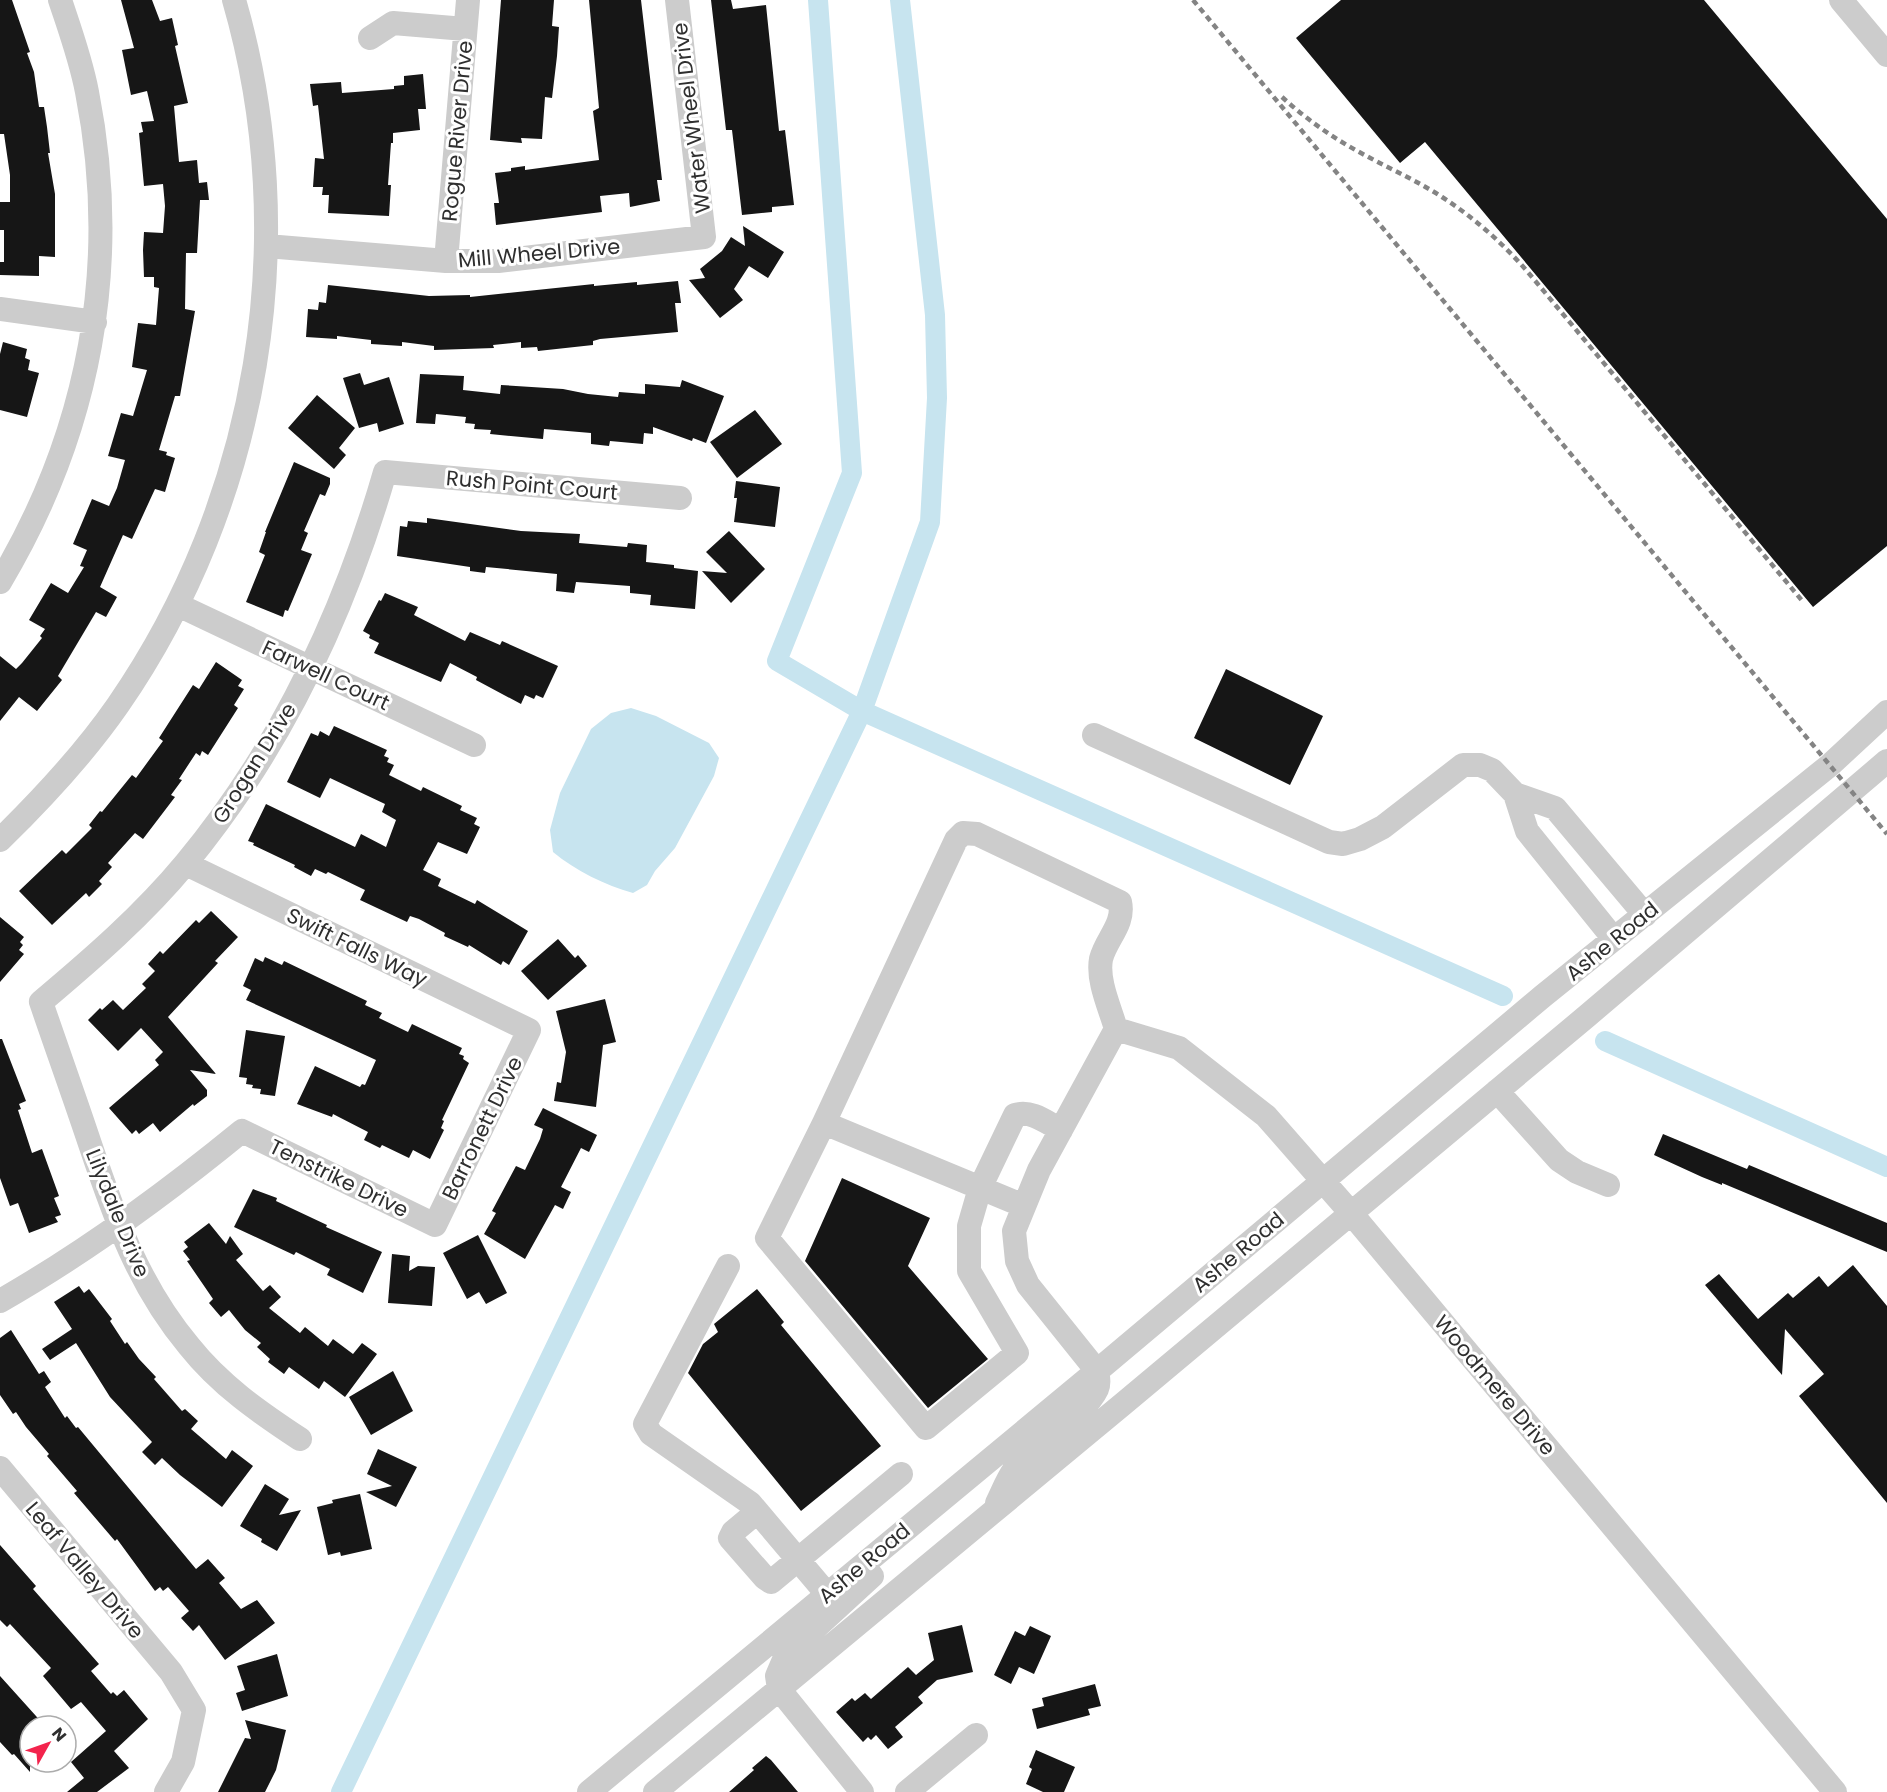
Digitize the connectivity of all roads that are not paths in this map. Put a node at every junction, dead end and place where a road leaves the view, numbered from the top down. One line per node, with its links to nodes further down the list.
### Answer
1 (60, 0): 13 (street)
2 (234, 0): 10 (street)
3 (468, 0): 6 (street, Rogue River Drive)
4 (677, 0): 9 (street, Water Wheel Drive)
5 (1841, 0): 8 (street)
6 (465, 29): 7 (street); 11 (street, Rogue River Drive)
7 (370, 38)
8 (1887, 56)
9 (705, 237): 11 (street, Mill Wheel Drive)
10 (267, 246): 11 (street, Mill Wheel Drive); 17 (street)
11 (446, 261)
12 (0, 309): 13 (street)
13 (95, 322): 16 (street)
14 (385, 472): 15 (street, Rush Point Court); 18 (street, Grogan Drive)
15 (680, 498)
16 (0, 582)
17 (178, 605): 18 (street, Farwell Court); 24 (street)
18 (312, 668): 21 (street, Farwell Court); 25 (street, Grogan Drive)
19 (1887, 712): 26 (street, Ashe Road)
20 (1094, 735): 23 (street)
21 (474, 745)
22 (1887, 760): 31 (street, Ashe Road)
23 (1515, 794): 26 (street); 27 (street)
24 (0, 840)
25 (186, 864): 28 (street, Grogan Drive); 30 (street, Swift Falls Way)
26 (1645, 915): 27 (street, Ashe Road)
27 (1614, 939): 34 (street, Ashe Road)
28 (41, 1002): 40 (street, Lilydale Drive)
29 (1116, 1029): 32 (street); 33 (street); 34 (street, Woodmere Drive)
30 (529, 1030): 39 (street, Barronett Drive)
31 (1497, 1090): 35 (street); 38 (street, Ashe Road)
32 (824, 1123): 36 (street); 36 (street)
33 (1060, 1130): 36 (street); 37 (street)
34 (1323, 1180): 38 (street, Woodmere Drive); 43 (street, Ashe Road)
35 (1608, 1185)
36 (980, 1188): 37 (street)
37 (1024, 1206): 43 (street)
38 (1351, 1213): 48 (street, Ashe Road); 59 (street, Woodmere Drive)
39 (435, 1225): 40 (street, Tenstrike Drive)
40 (118, 1227): 42 (street); 44 (street, Lilydale Drive)
41 (728, 1266): 47 (street)
42 (0, 1301)
43 (1096, 1371): 48 (street); 49 (street, Ashe Road)
44 (300, 1439)
45 (0, 1468): 54 (street, Leaf Valley Drive)
46 (901, 1474): 50 (street)
47 (757, 1512): 50 (street); 50 (street)
48 (991, 1513): 52 (street, Ashe Road)
49 (902, 1531): 51 (street, Ashe Road); 52 (street)
50 (798, 1559): 51 (street)
51 (827, 1594): 55 (street, Ashe Road)
52 (778, 1689): 56 (street, Ashe Road); 57 (street)
53 (976, 1735): 58 (street)
54 (166, 1792)
55 (589, 1792)
56 (655, 1792)
57 (862, 1792)
58 (907, 1792)
59 (1835, 1792)

